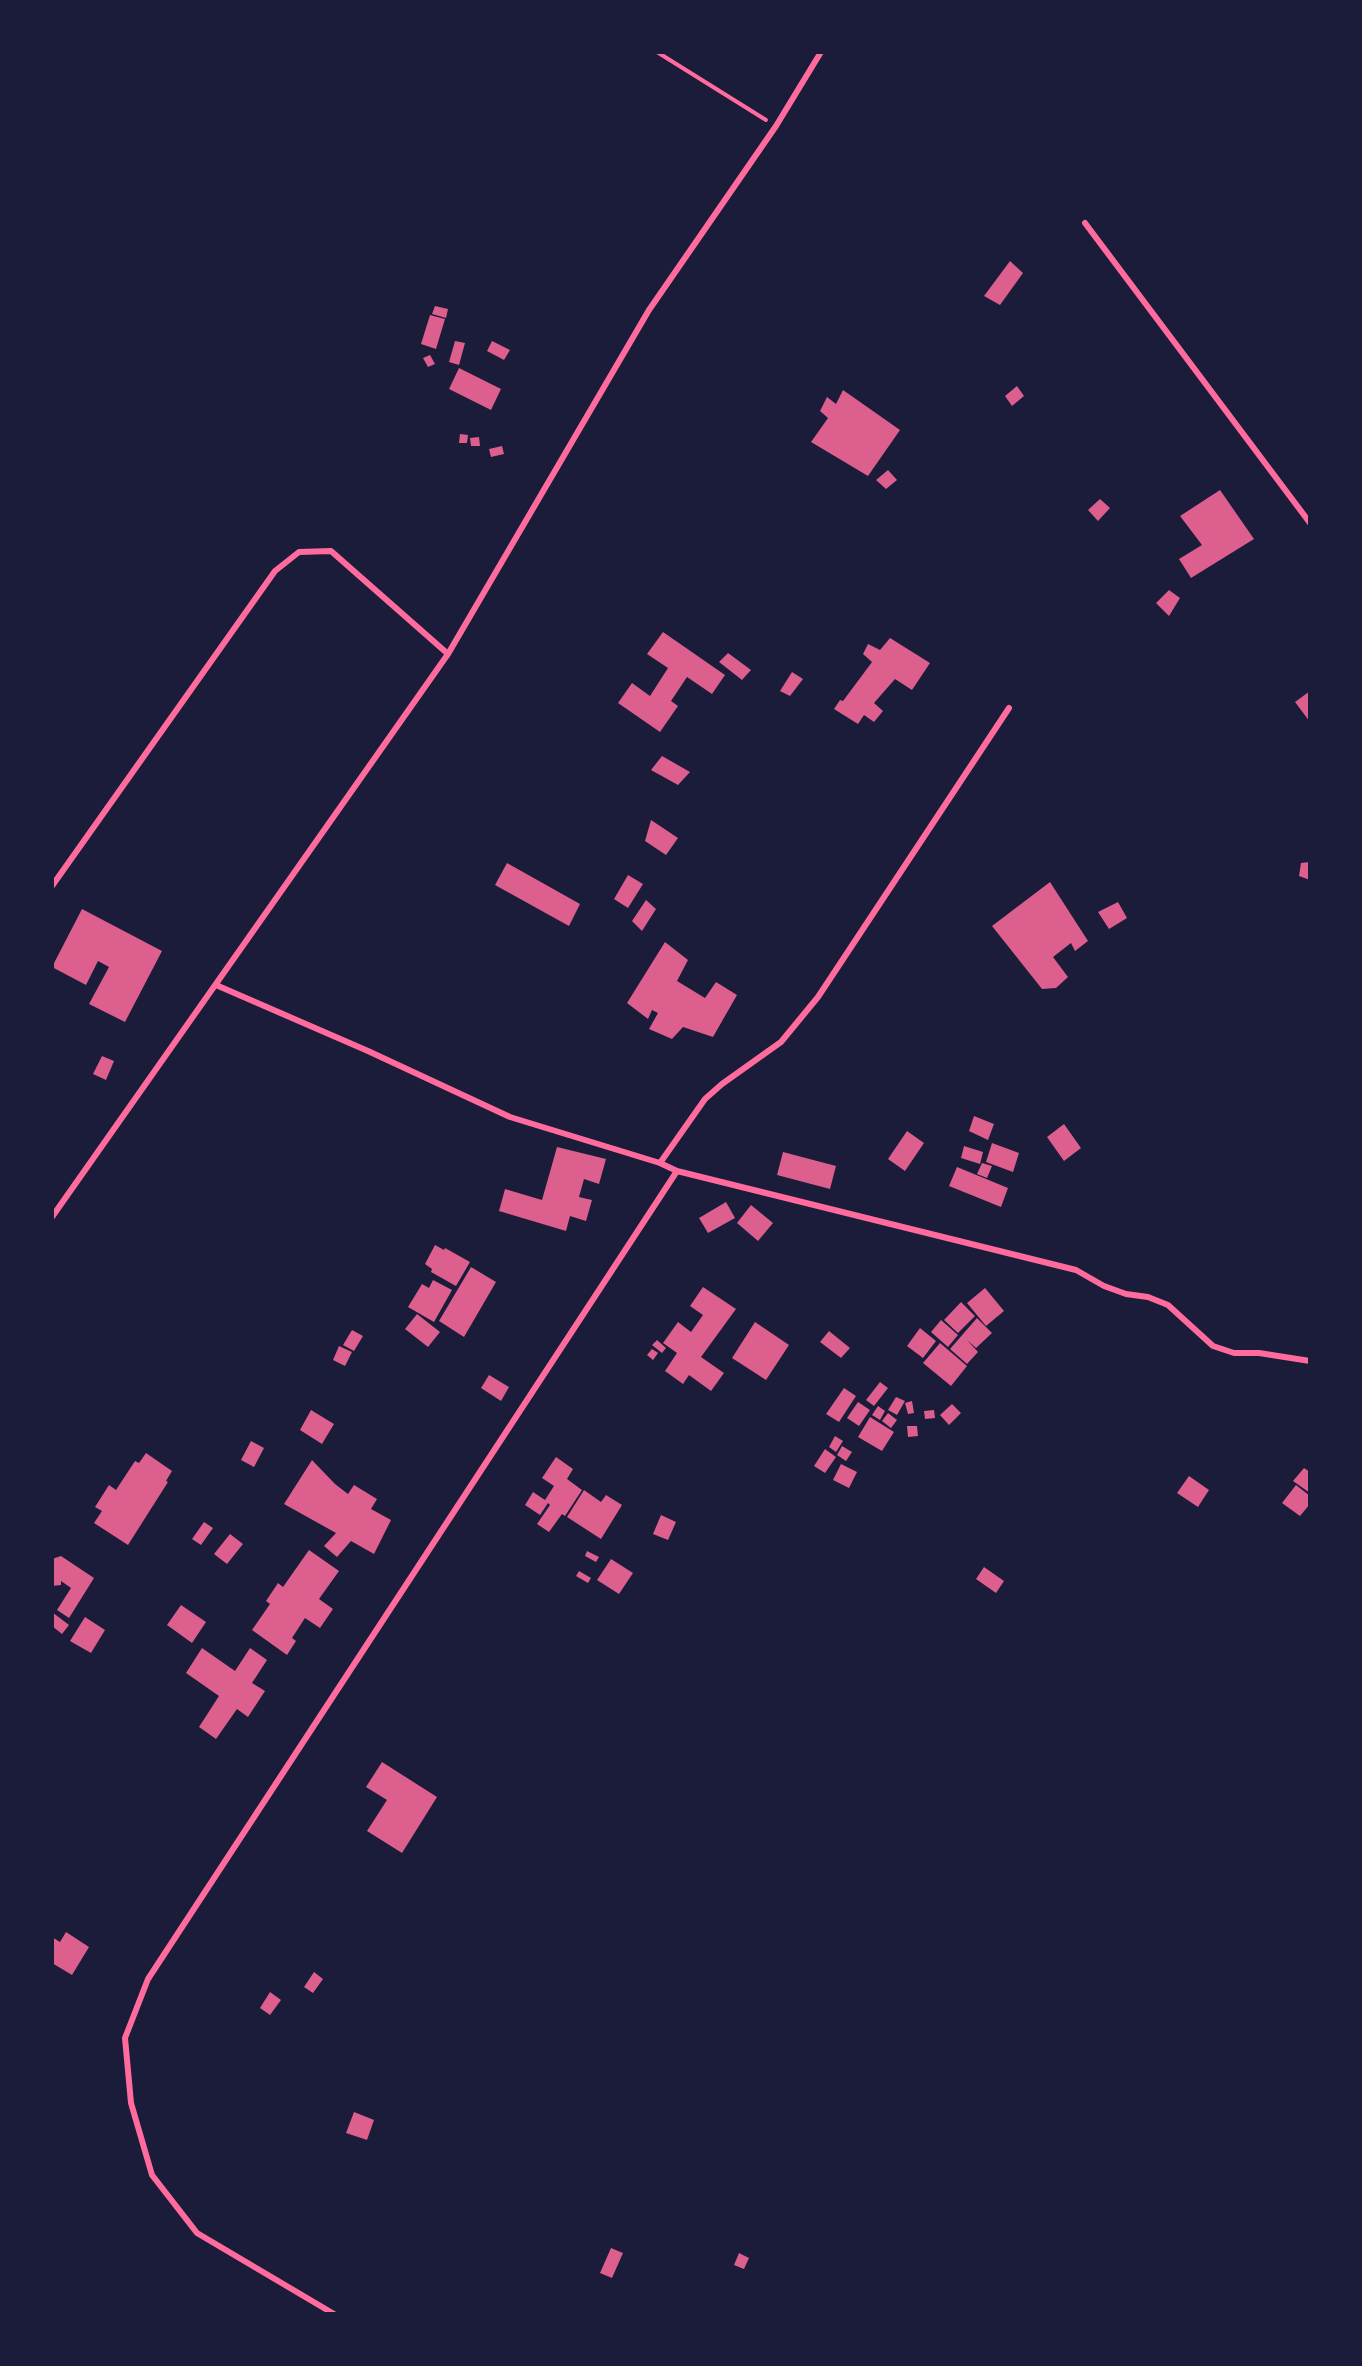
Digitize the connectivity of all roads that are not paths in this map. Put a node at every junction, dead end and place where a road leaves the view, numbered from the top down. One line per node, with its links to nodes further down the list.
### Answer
1 (821, 52): 4 (street)
2 (1085, 223): 3 (street)
3 (1310, 523)
4 (448, 654): 6 (street); 7 (street)
5 (1009, 708): 8 (street)
6 (52, 886)
7 (216, 985): 8 (street); 10 (street)
8 (660, 1163): 9 (street)
9 (677, 1171): 11 (street); 12 (street)
10 (52, 1217)
11 (1310, 1361)
12 (334, 2313)

